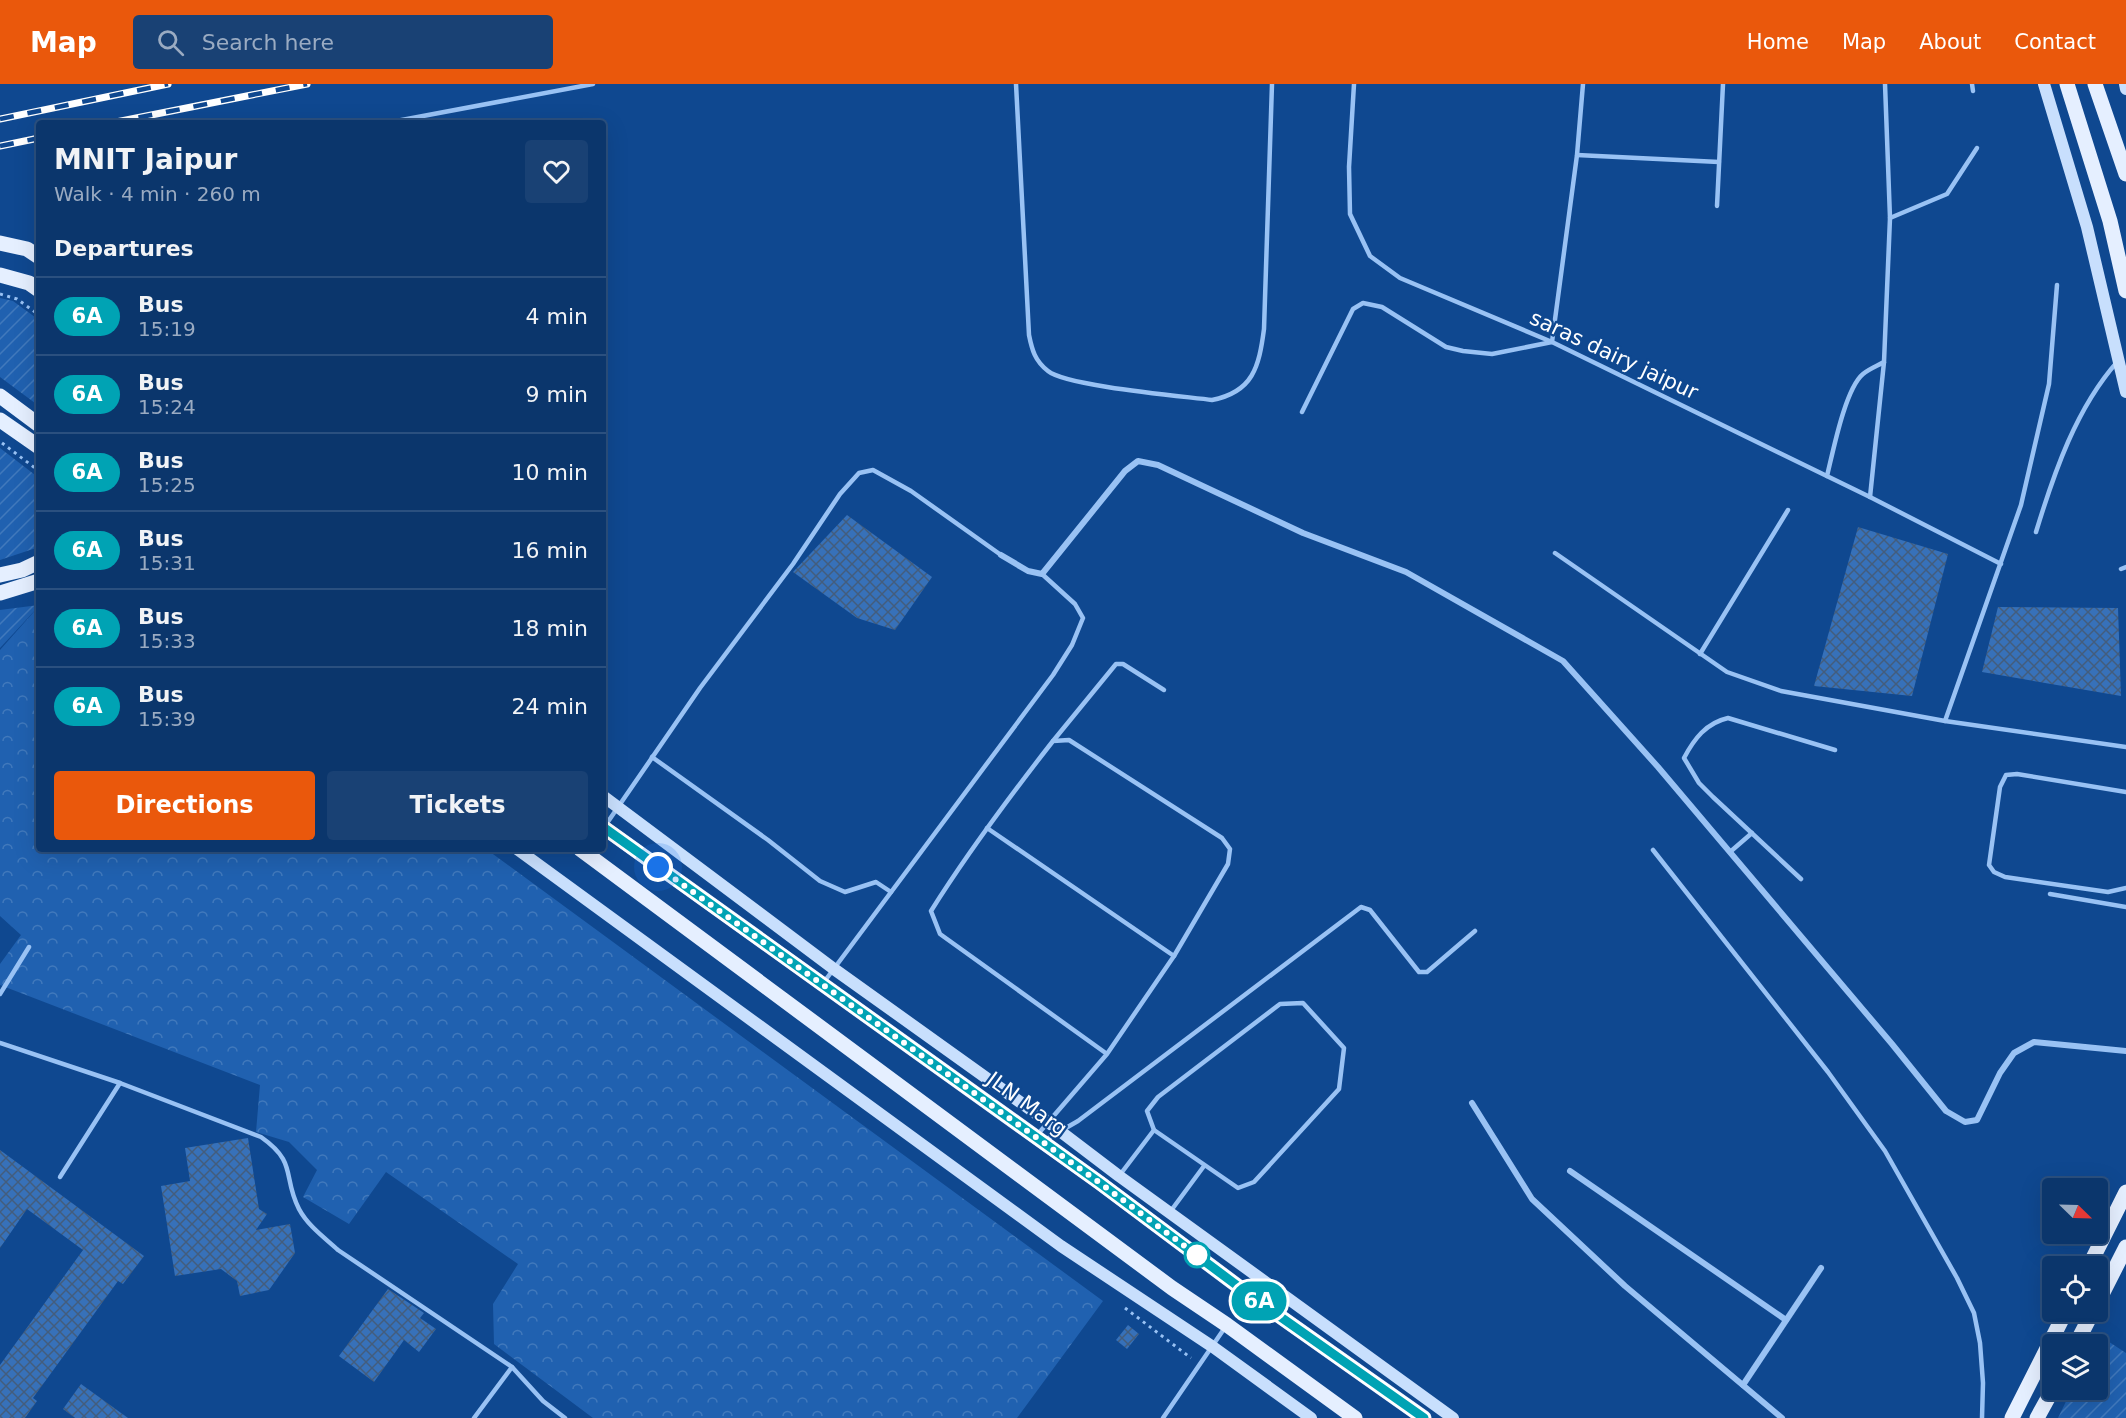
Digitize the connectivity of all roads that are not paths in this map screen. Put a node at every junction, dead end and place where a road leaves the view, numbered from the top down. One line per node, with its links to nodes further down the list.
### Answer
1 (593, 84): 15 (lane)
2 (1016, 84): 3 (lane)
3 (1272, 84)
4 (1354, 84): 28 (lane, saras dairy jaipur)
5 (1583, 84): 17 (lane)
6 (1723, 84): 18 (lane)
7 (1885, 84): 21 (lane)
8 (1972, 84): 14 (lane)
9 (2044, 84): 29 (street)
10 (2067, 84): 27 (main road)
11 (2096, 84): 19 (main road)
12 (2125, 84): 13 (street)
13 (2126, 89)
14 (1973, 91)
15 (403, 120)
16 (1977, 148): 21 (lane)
17 (1577, 155): 18 (lane); 28 (lane)
18 (1719, 162): 20 (lane)
19 (2126, 174)
20 (1716, 206)
21 (1890, 218): 30 (lane)
22 (0, 243): 23 (main road)
23 (36, 255)
24 (0, 275): 26 (main road)
25 (2057, 285): 44 (lane)
26 (36, 288)
27 (2126, 291)
28 (1552, 342): 33 (lane); 37 (lane, saras dairy jaipur)
29 (2119, 359): 31 (street); 40 (lane)
30 (1884, 362): 37 (lane); 38 (lane)
31 (2126, 392)
32 (0, 396): 35 (main road)
33 (1302, 412)
34 (0, 420): 36 (main road)
35 (36, 423)
36 (36, 445)
37 (1827, 476): 38 (lane, saras dairy jaipur)
38 (1870, 497): 44 (lane, saras dairy jaipur)
39 (1788, 510): 49 (lane)
40 (2036, 532)
41 (1555, 553): 49 (lane)
42 (1001, 555): 45 (street); 55 (lane)
43 (36, 563): 46 (main road)
44 (2001, 564): 51 (lane)
45 (1042, 574): 66 (street); 69 (lane)
46 (0, 575)
47 (36, 581): 48 (main road)
48 (0, 593)
49 (1700, 654): 51 (lane)
50 (1164, 690): 52 (lane)
51 (1945, 721): 53 (lane)
52 (1053, 741): 60 (lane); 74 (lane)
53 (2126, 747)
54 (1835, 750): 62 (lane)
55 (652, 757): 58 (lane); 69 (lane)
56 (2126, 792): 68 (lane)
57 (606, 798): 58 (street)
58 (619, 808): 59 (lane); 75 (street)
59 (606, 824)
60 (987, 828): 74 (lane); 80 (lane)
61 (606, 830): 76 (main road, JLN Marg)
62 (1752, 833): 66 (lane); 67 (lane)
63 (1653, 850): 114 (lane)
64 (521, 852): 102 (street)
65 (584, 852): 101 (main road)
66 (1730, 852): 79 (street)
67 (1801, 879)
68 (2126, 888)
69 (891, 892): 75 (lane)
70 (2050, 894): 71 (lane)
71 (2126, 907)
72 (1475, 931): 85 (lane)
73 (29, 947): 77 (lane)
74 (1174, 956): 80 (lane)
75 (834, 969): 76 (lane); 83 (street)
76 (823, 984): 86 (main road, JLN Marg)
77 (0, 994)
78 (0, 1043): 81 (lane)
79 (2126, 1051)
80 (1107, 1054): 83 (lane)
81 (120, 1083): 90 (lane); 103 (lane)
82 (1472, 1103): 104 (street)
83 (1048, 1122): 85 (street); 86 (lane)
84 (1154, 1130): 87 (lane); 87 (lane); 89 (lane)
85 (1058, 1131): 86 (lane); 89 (street)
86 (1040, 1139): 98 (main road, JLN Marg)
87 (1204, 1166): 92 (lane)
88 (1570, 1171): 99 (street)
89 (1119, 1176): 92 (street)
90 (60, 1178)
91 (2126, 1192): 94 (main road)
92 (1169, 1213): 96 (street)
93 (2126, 1247): 97 (main road)
94 (2094, 1256)
95 (1821, 1268): 99 (street)
96 (1262, 1280): 98 (street); 112 (street)
97 (2108, 1282)
98 (1251, 1296): 111 (main road, JLN Marg)
99 (1786, 1320): 104 (street)
100 (2060, 1322): 115 (main road)
101 (1227, 1325): 102 (lane); 110 (main road)
102 (1214, 1347): 108 (lane); 109 (street)
103 (512, 1366): 106 (lane); 107 (lane)
104 (1743, 1385): 113 (street)
105 (2047, 1400): 116 (main road)
106 (474, 1418)
107 (565, 1418)
108 (1163, 1418)
109 (1311, 1418)
110 (1355, 1418)
111 (1424, 1418)
112 (1453, 1418)
113 (1782, 1418)
114 (1982, 1418)
115 (2012, 1418)
116 (2037, 1418)

